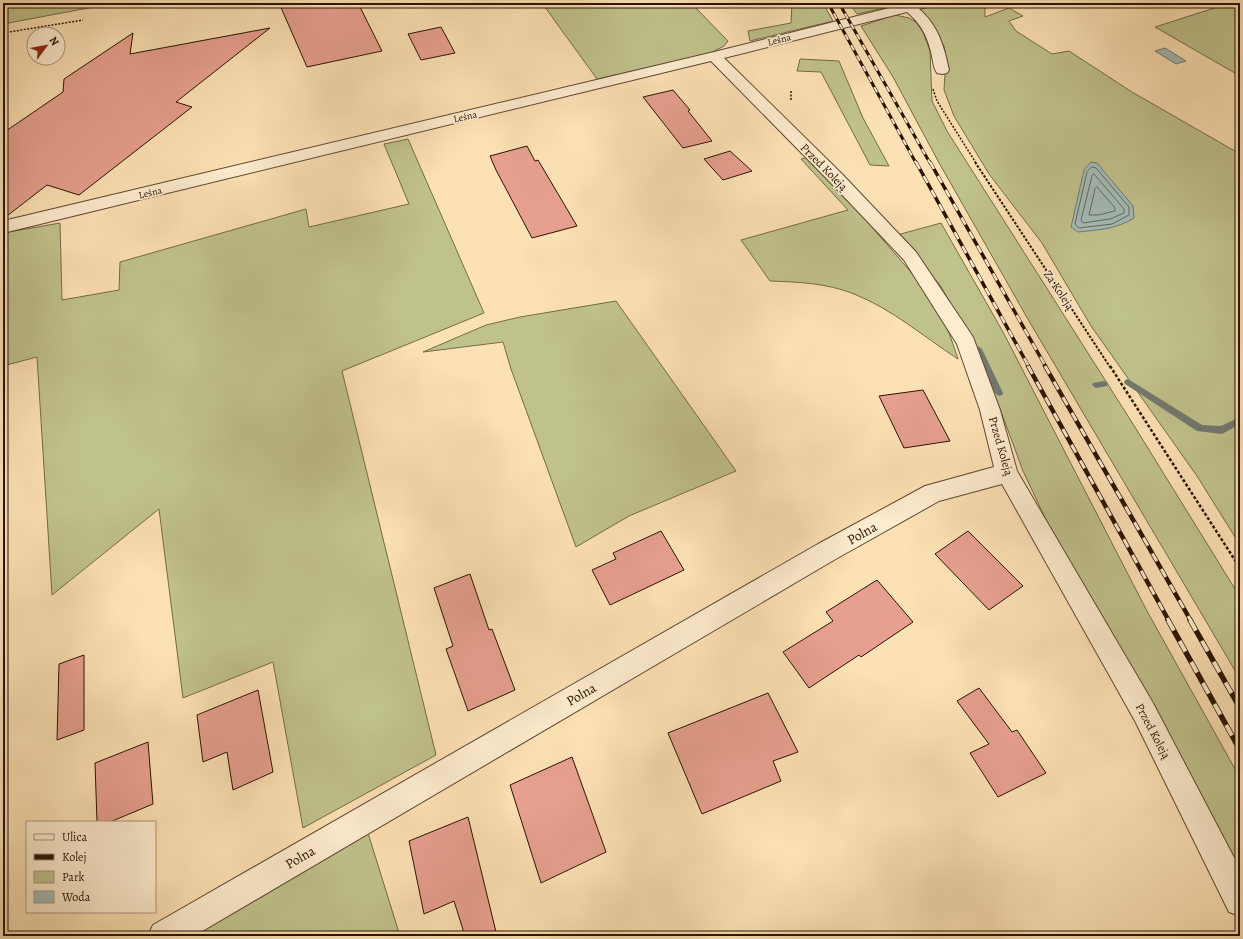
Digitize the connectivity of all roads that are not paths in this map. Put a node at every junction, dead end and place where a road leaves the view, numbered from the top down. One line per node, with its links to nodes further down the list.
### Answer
1 (926, 3): 2 (street, Leśna)
2 (909, 7): 3 (street, Leśna); 4 (street)
3 (714, 56): 5 (street, Leśna); 6 (street, Przed Koleją)
4 (942, 70)
5 (3, 227)
6 (1007, 473): 7 (street, Przed Koleją); 8 (street, Polna)
7 (1240, 901)
8 (164, 936)

